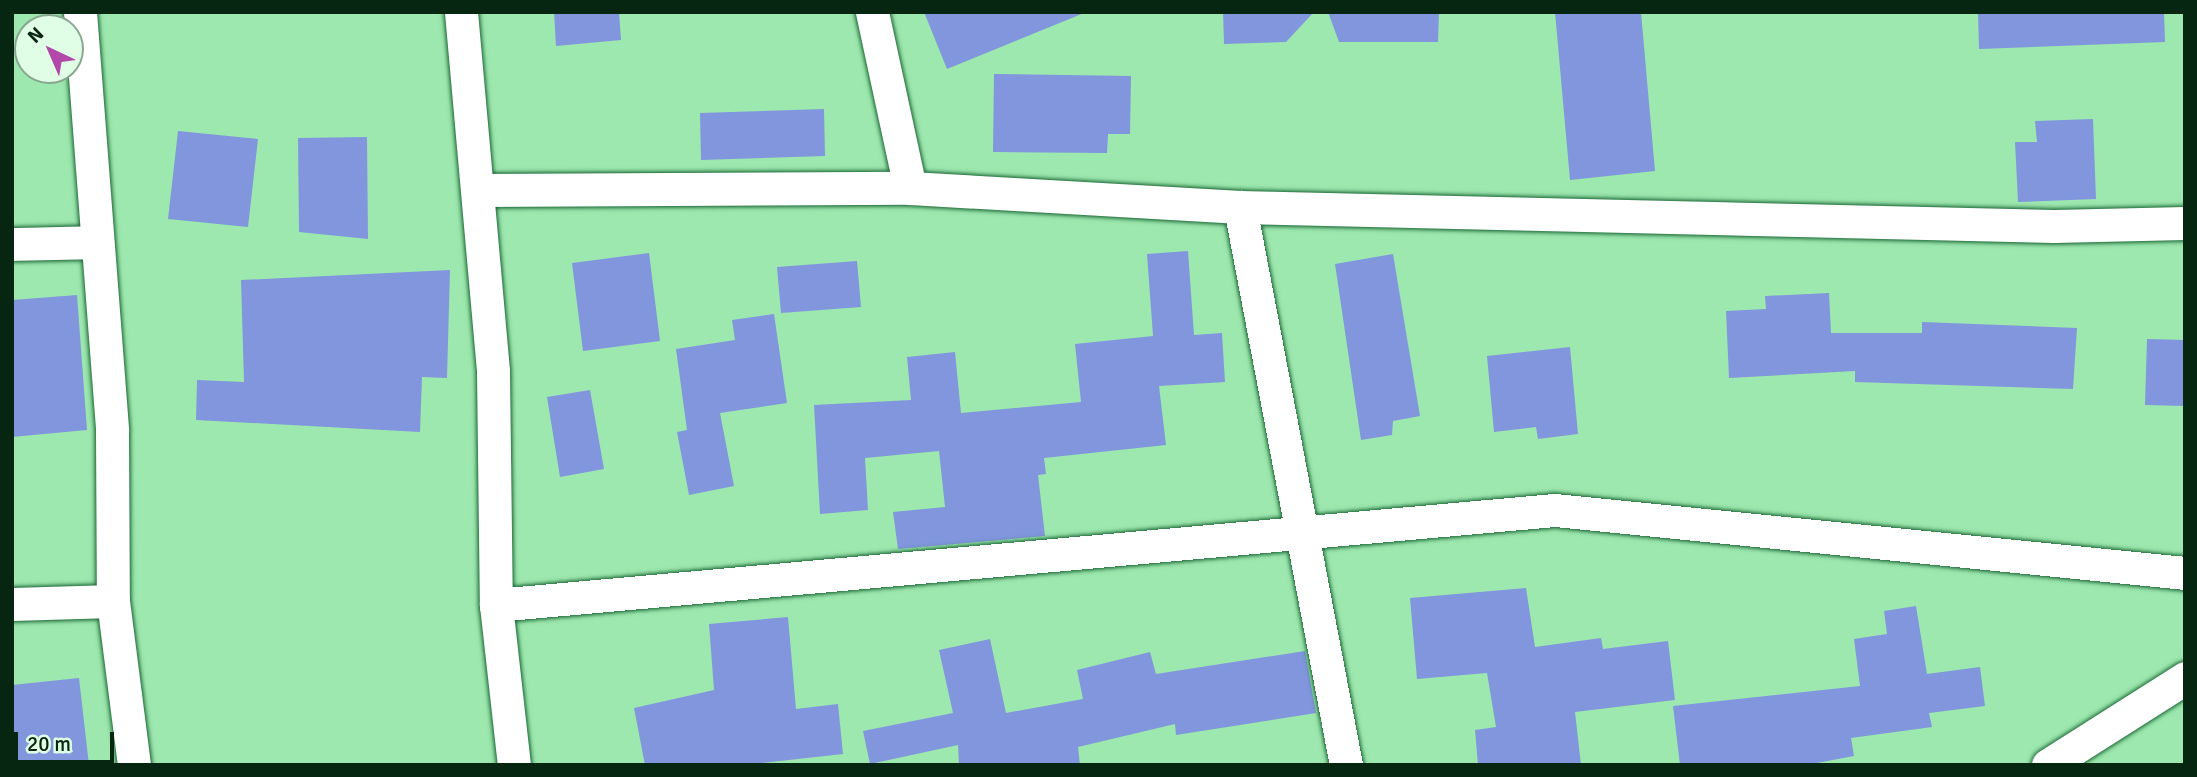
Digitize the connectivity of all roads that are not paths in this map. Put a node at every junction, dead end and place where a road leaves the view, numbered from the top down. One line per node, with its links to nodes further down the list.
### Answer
1 (80, 12): 8 (street)
2 (461, 12): 5 (street)
3 (872, 12): 4 (street)
4 (910, 188): 5 (street); 6 (street)
5 (478, 190): 14 (street)
6 (1240, 207): 7 (street); 10 (street)
7 (2185, 223)
8 (97, 242): 9 (street); 12 (street)
9 (12, 244)
10 (1299, 531): 11 (street); 14 (street); 18 (street)
11 (2185, 573)
12 (113, 601): 13 (street); 16 (street)
13 (12, 604)
14 (496, 605): 17 (street)
15 (2185, 678): 19 (street)
16 (134, 765)
17 (514, 765)
18 (1346, 765)
19 (2048, 765)

